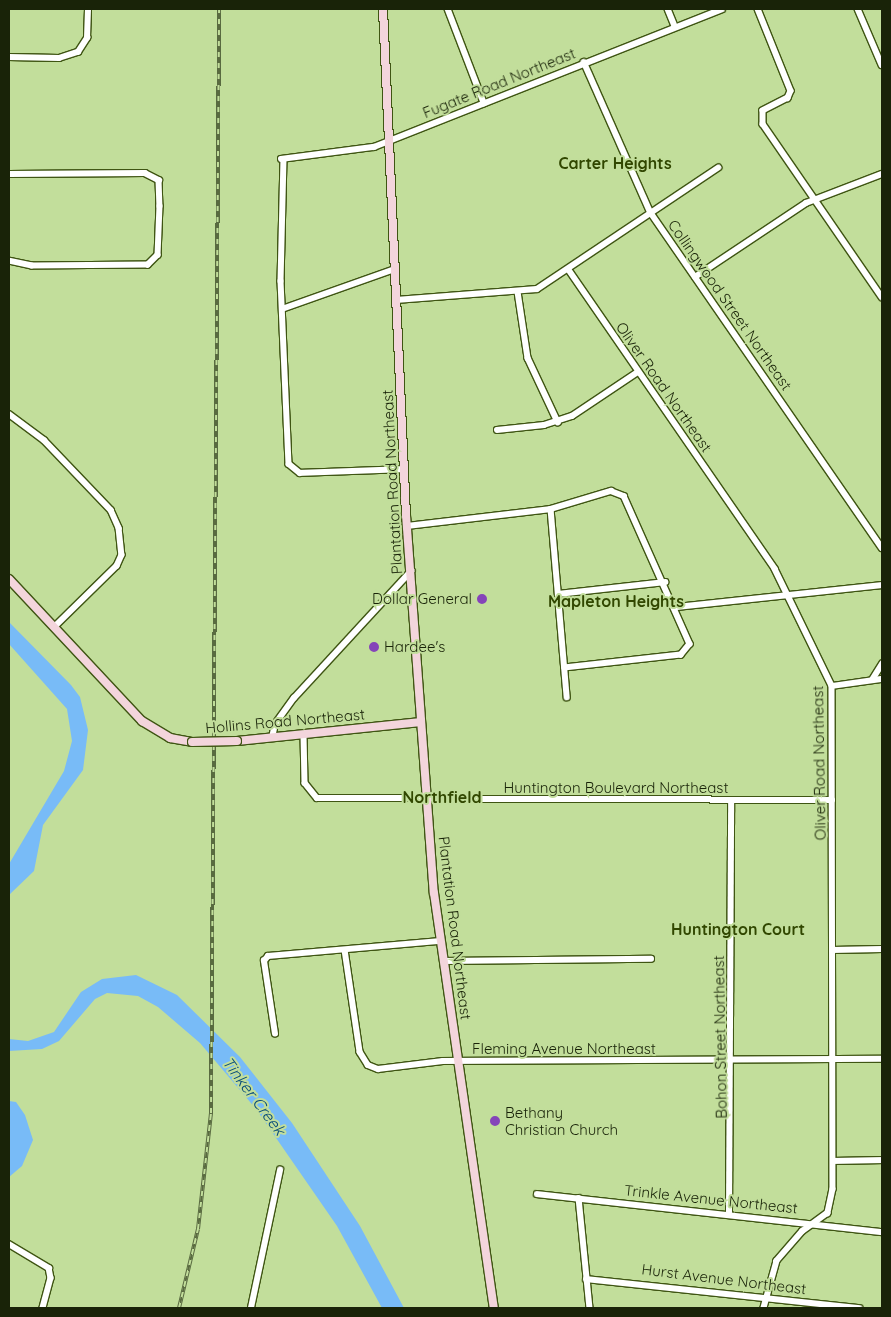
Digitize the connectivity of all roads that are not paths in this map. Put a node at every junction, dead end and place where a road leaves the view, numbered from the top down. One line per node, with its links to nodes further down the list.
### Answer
1 (88, 9): 9 (street)
2 (383, 9): 13 (main road, Plantation Road Northeast)
3 (448, 9): 12 (street)
4 (668, 9): 8 (street)
5 (722, 9): 8 (street, Fugate Road Northeast)
6 (758, 9): 17 (street)
7 (858, 9): 11 (street)
8 (675, 26): 10 (street, Fugate Road Northeast)
9 (9, 57)
10 (584, 62): 12 (street, Fugate Road Northeast); 18 (street, Collingwood Street Northeast)
11 (882, 65)
12 (484, 103): 13 (street, Fugate Road Northeast)
13 (390, 141): 20 (main road, Plantation Road Northeast); 26 (street, Fugate Road Northeast)
14 (718, 168): 18 (street)
15 (9, 174): 19 (street)
16 (882, 174): 17 (street)
17 (815, 199): 22 (street); 24 (street)
18 (651, 213): 21 (street); 22 (street, Collingwood Street Northeast)
19 (9, 261)
20 (394, 269): 25 (main road, Plantation Road Northeast); 26 (street)
21 (569, 270): 23 (street); 27 (street, Oliver Road Northeast)
22 (695, 277): 34 (street, Collingwood Street Northeast)
23 (518, 292): 25 (street); 29 (street)
24 (882, 297)
25 (396, 300): 31 (main road, Plantation Road Northeast)
26 (282, 309): 31 (street)
27 (638, 372): 29 (street); 40 (street, Oliver Road Northeast)
28 (9, 414): 42 (street)
29 (558, 422): 30 (street)
30 (497, 430)
31 (404, 469): 33 (main road, Plantation Road Northeast)
32 (552, 509): 33 (street); 37 (street); 39 (street)
33 (407, 526): 35 (main road, Plantation Road Northeast)
34 (882, 548)
35 (411, 571): 49 (main road, Plantation Road Northeast); 51 (street)
36 (9, 578): 42 (main road, Hollins Road Northeast)
37 (665, 582): 39 (street); 41 (street)
38 (882, 584): 40 (street)
39 (558, 594): 44 (street)
40 (790, 594): 41 (street); 47 (street, Oliver Road Northeast)
41 (677, 607): 44 (street)
42 (54, 628): 51 (main road, Hollins Road Northeast, bridge)
43 (882, 664): 46 (street)
44 (565, 668): 48 (street)
45 (882, 679): 46 (street)
46 (872, 680): 47 (street)
47 (832, 686): 53 (street, Oliver Road Northeast)
48 (567, 697)
49 (421, 722): 50 (main road, Hollins Road Northeast); 52 (main road, Plantation Road Northeast)
50 (304, 735): 51 (main road, Hollins Road Northeast); 52 (street, Huntington Boulevard Northeast)
51 (272, 738)
52 (427, 800): 54 (street, Huntington Boulevard Northeast); 55 (main road, Plantation Road Northeast)
53 (832, 800): 54 (street, Huntington Boulevard Northeast); 58 (street, Oliver Road Northeast)
54 (731, 801): 65 (street, Bohon Street Northeast)
55 (440, 941): 57 (street); 60 (main road, Plantation Road Northeast)
56 (882, 949): 58 (street)
57 (345, 950): 61 (street); 64 (street, Fleming Avenue Northeast)
58 (832, 950): 63 (street, Oliver Road Northeast)
59 (651, 959): 60 (street)
60 (444, 961): 64 (main road, Plantation Road Northeast)
61 (275, 1034)
62 (882, 1059): 63 (street, Fleming Avenue Northeast)
63 (834, 1060): 65 (street, Fleming Avenue Northeast); 67 (street, Oliver Road Northeast)
64 (459, 1061): 65 (street, Fleming Avenue Northeast); 79 (main road, Plantation Road Northeast)
65 (733, 1061): 71 (street, Bohon Street Northeast)
66 (882, 1160): 67 (street)
67 (834, 1161): 72 (street, Oliver Road Northeast)
68 (280, 1170): 78 (street)
69 (537, 1194): 70 (street, Trinkle Avenue Northeast)
70 (579, 1198): 71 (street, Trinkle Avenue Northeast); 75 (street)
71 (729, 1214): 72 (street, Trinkle Avenue Northeast)
72 (813, 1224): 73 (street, Trinkle Avenue Northeast); 76 (street, Oliver Road Northeast)
73 (882, 1232)
74 (9, 1244): 77 (street)
75 (586, 1279): 76 (street, Hurst Avenue Northeast); 80 (street)
76 (766, 1296): 81 (street, Oliver Road Northeast); 82 (street, Hurst Avenue Northeast)
77 (43, 1308)
78 (250, 1308)
79 (494, 1308)
80 (590, 1308)
81 (764, 1308)
82 (859, 1308)

